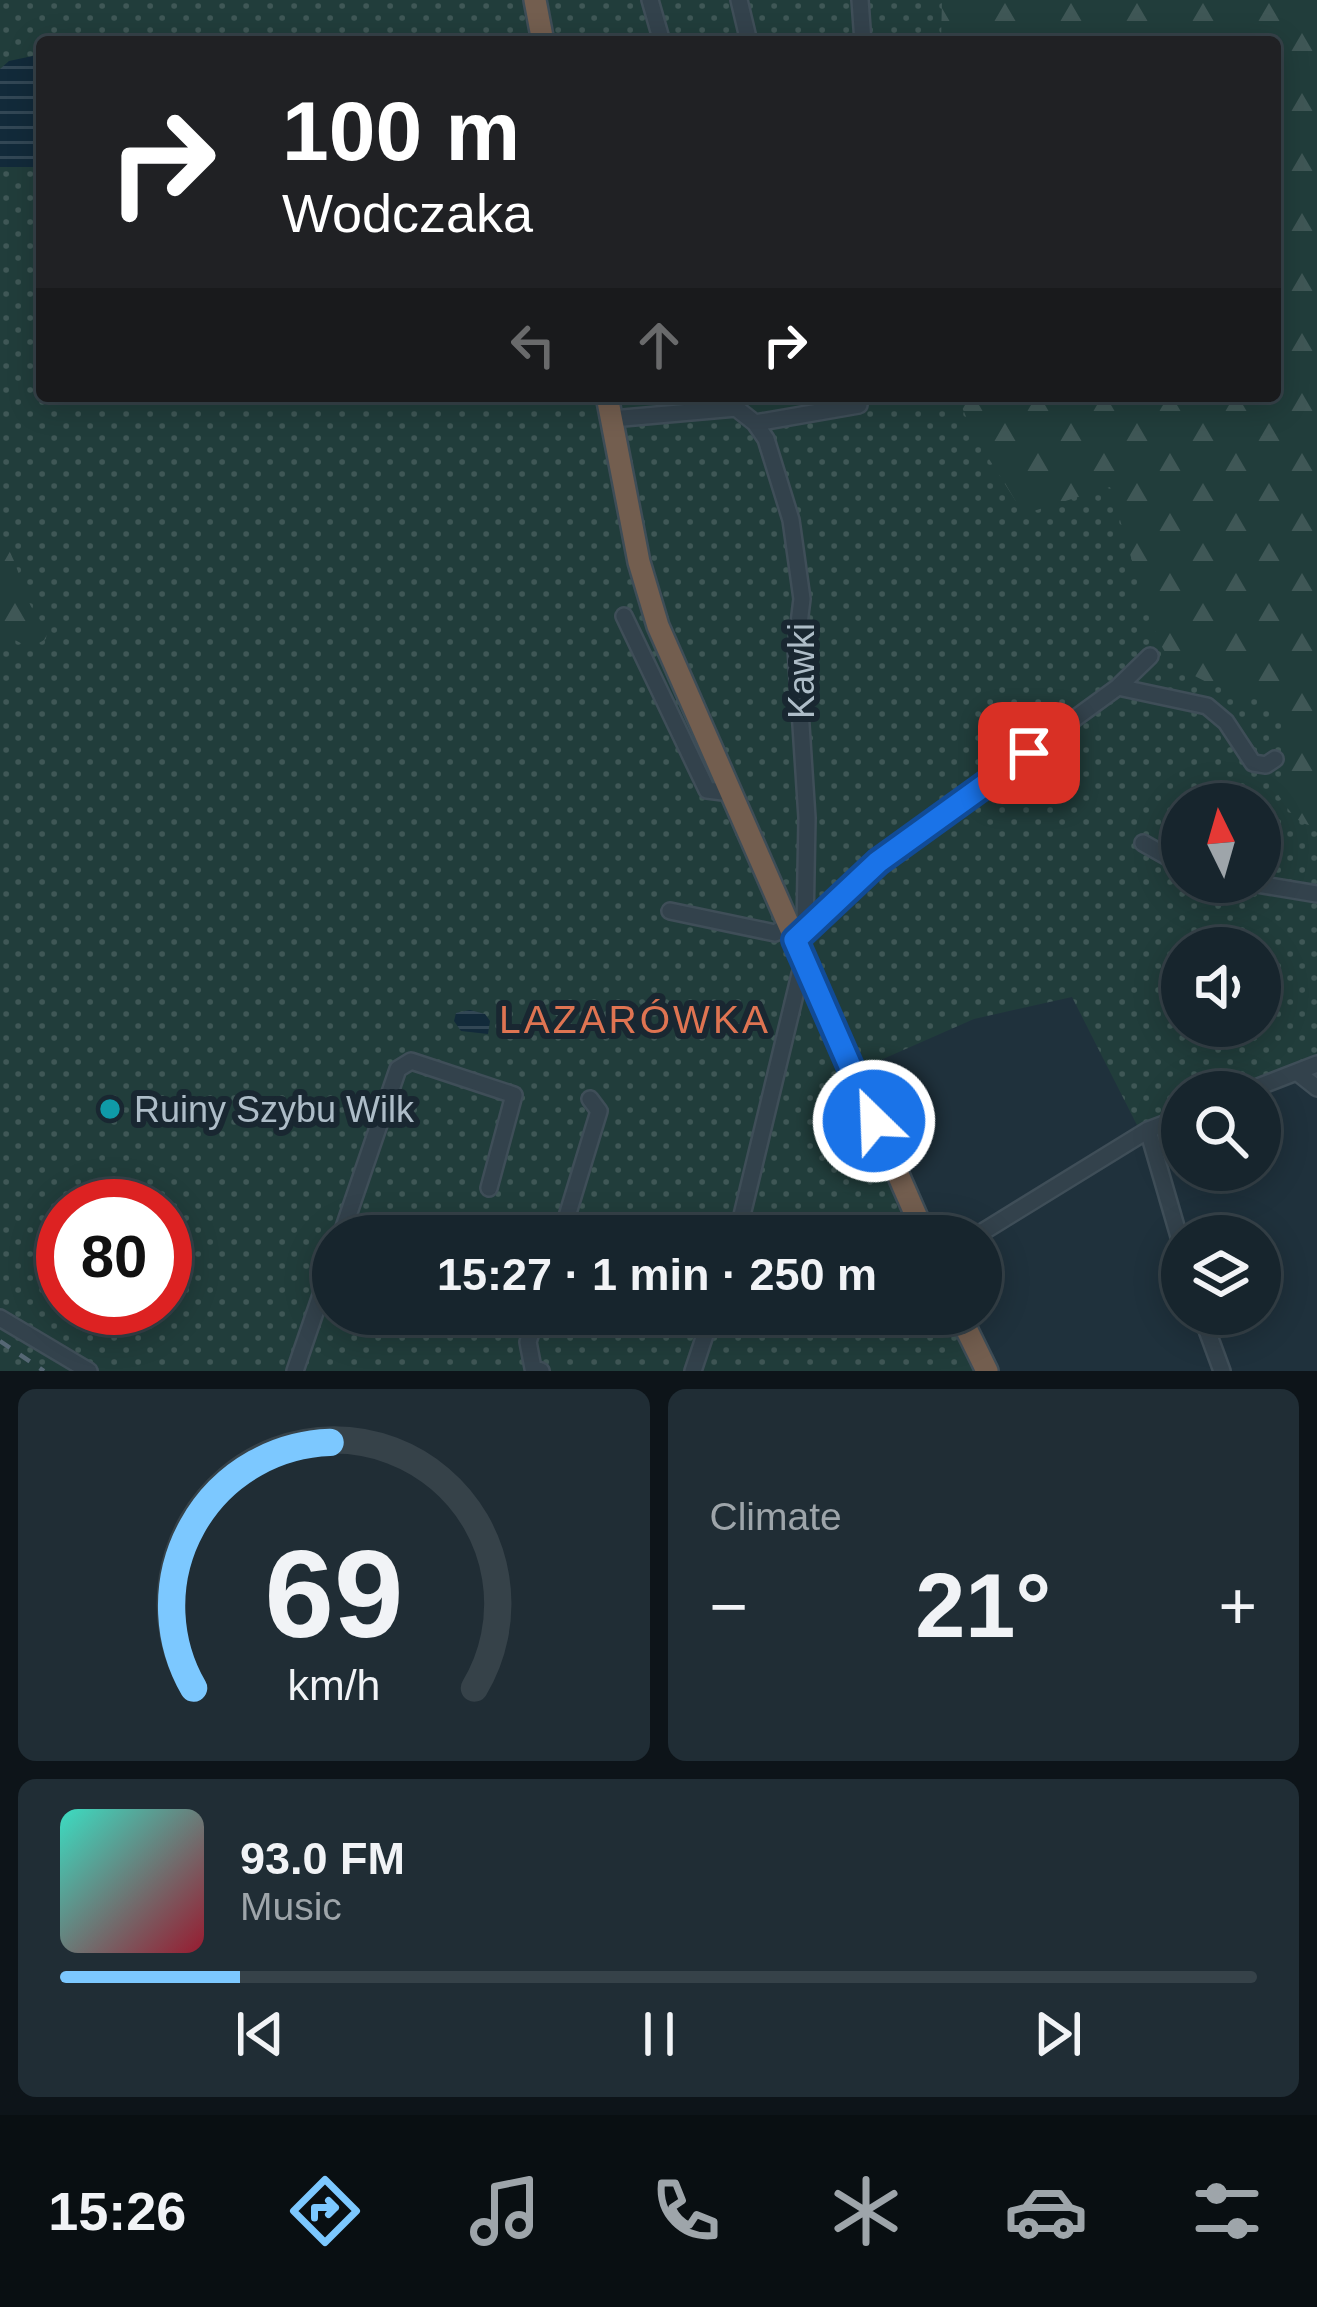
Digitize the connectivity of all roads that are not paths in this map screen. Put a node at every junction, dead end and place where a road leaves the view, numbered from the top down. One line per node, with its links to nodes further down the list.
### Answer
1 (535, 0): 5 (highway)
2 (650, 0): 6 (street)
3 (739, 0): 7 (street)
4 (860, 0): 8 (street)
5 (542, 36)
6 (660, 36)
7 (748, 36)
8 (863, 36)
9 (609, 402): 11 (highway)
10 (859, 405): 12 (street)
11 (612, 419): 12 (street); 17 (highway)
12 (755, 423): 23 (street, Kawki)
13 (624, 616): 17 (street)
14 (1150, 656): 15 (street)
15 (1118, 687): 16 (street); 23 (street)
16 (1275, 758)
17 (731, 794): 23 (highway)
18 (1143, 843): 19 (street)
19 (1161, 853)
20 (1281, 888): 21 (street)
21 (1317, 894)
22 (670, 911): 23 (street)
23 (796, 930): 24 (highway)
24 (806, 968): 35 (street); 36 (highway)
25 (1317, 1064): 26 (street)
26 (1298, 1073): 27 (street); 28 (street)
27 (1281, 1079)
28 (1317, 1088)
29 (590, 1099): 34 (street)
30 (1161, 1125): 31 (street)
31 (1148, 1130): 37 (street); 38 (street)
32 (489, 1188): 33 (street)
33 (348, 1215)
34 (567, 1215)
35 (742, 1215)
36 (916, 1215)
37 (1173, 1215)
38 (1002, 1220)
39 (0, 1318): 45 (street)
40 (312, 1321): 46 (street)
41 (532, 1335): 47 (street)
42 (705, 1335): 48 (street)
43 (969, 1335): 49 (highway)
44 (1209, 1335): 50 (street)
45 (89, 1371)
46 (295, 1371)
47 (542, 1371)
48 (693, 1371)
49 (987, 1371)
50 (1222, 1371)

